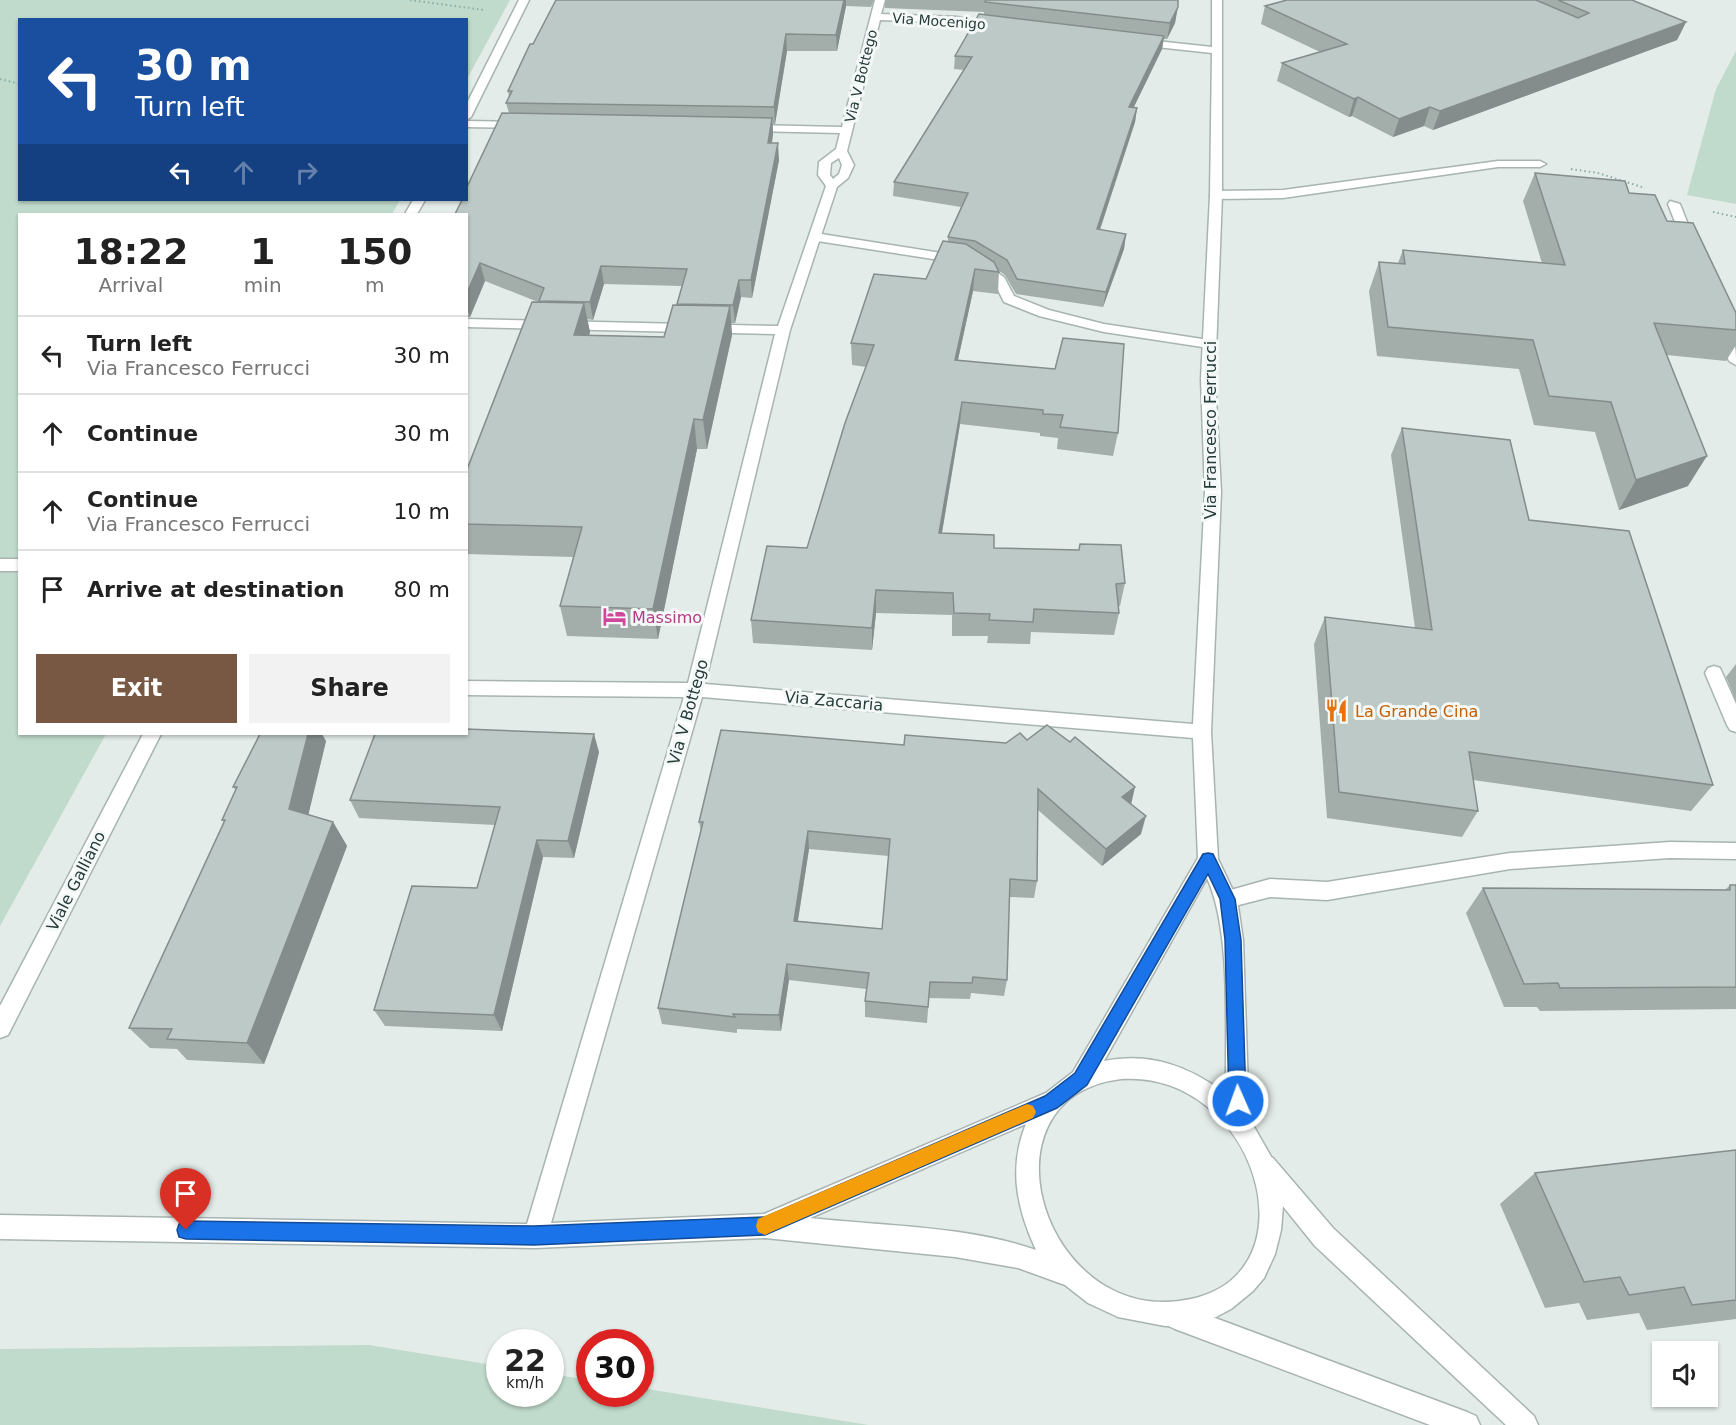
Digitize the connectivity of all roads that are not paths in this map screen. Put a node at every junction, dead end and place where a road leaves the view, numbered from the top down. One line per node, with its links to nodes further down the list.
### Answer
1 (524, 0): 8 (street)
2 (880, 0): 4 (street, Via V Bottego)
3 (1217, 0): 7 (street, Via Francesco Ferrucci)
4 (876, 17): 5 (street, Via Mocenigo); 12 (street, Via V Bottego)
5 (1003, 26)
6 (1128, 41): 7 (street)
7 (1216, 51): 14 (street, Via Francesco Ferrucci)
8 (468, 113)
9 (468, 124): 10 (street)
10 (526, 125)
11 (740, 128): 12 (street)
12 (848, 130): 16 (street, Via V Bottego)
13 (1540, 164): 14 (street)
14 (1216, 195): 21 (street, Via Francesco Ferrucci)
15 (1674, 204): 17 (street)
16 (815, 237): 20 (street, Via V Bottego); 21 (street)
17 (1695, 257)
18 (1719, 319): 22 (street)
19 (468, 323): 20 (street)
20 (783, 330): 27 (street, Via V Bottego)
21 (1209, 344): 29 (street, Via Francesco Ferrucci)
22 (1736, 361)
23 (0, 565): 24 (street)
24 (18, 565)
25 (1714, 673): 28 (street)
26 (468, 688): 27 (street, Via Zaccaria)
27 (695, 690): 29 (street, Via Zaccaria); 41 (street, Via V Bottego)
28 (1736, 725)
29 (1202, 732): 32 (street, Via Francesco Ferrucci)
30 (151, 735): 34 (street, Viale Galliano)
31 (1736, 851): 33 (street)
32 (1208, 859): 33 (street, Via Francesco Ferrucci); 35 (street)
33 (1227, 899): 37 (street, Via Francesco Ferrucci)
34 (0, 1028)
35 (1081, 1079): 36 (street); 37 (street)
36 (1051, 1102): 39 (street); 42 (street)
37 (1238, 1120): 38 (street)
38 (1265, 1166): 43 (street); 45 (street)
39 (765, 1226): 41 (street); 42 (street)
40 (0, 1227): 41 (street)
41 (534, 1236)
42 (1071, 1275): 43 (street)
43 (1174, 1316): 44 (street)
44 (1467, 1425)
45 (1525, 1425)

